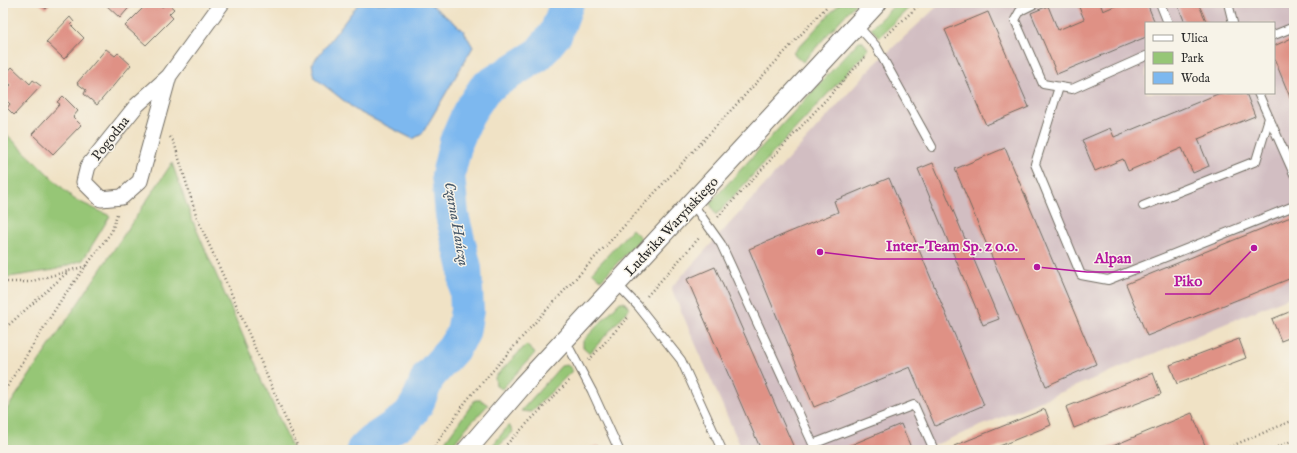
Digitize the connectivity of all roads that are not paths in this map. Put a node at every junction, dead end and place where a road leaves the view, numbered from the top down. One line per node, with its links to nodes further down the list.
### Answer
1 (877, 3): 8 (street, Ludwika Waryńskiego)
2 (1036, 3): 13 (lane)
3 (1160, 3): 6 (lane)
4 (1228, 3): 7 (lane)
5 (218, 4): 12 (street, Pogodna)
6 (1168, 22)
7 (1233, 22)
8 (856, 24): 16 (lane); 18 (street, Ludwika Waryńskiego)
9 (1294, 27): 10 (lane)
10 (1275, 34)
11 (1145, 56): 13 (lane)
12 (169, 76): 12 (street, Pogodna)
13 (1059, 87): 20 (lane)
14 (1258, 94): 15 (lane)
15 (1269, 118): 17 (lane); 19 (lane)
16 (932, 147)
17 (1294, 174)
18 (692, 203): 21 (street, Ludwika Waryńskiego); 26 (lane)
19 (1143, 206)
20 (1294, 206)
21 (617, 284): 22 (street, Ludwika Waryńskiego); 25 (lane)
22 (565, 340): 23 (street, Ludwika Waryńskiego); 24 (lane)
23 (467, 450)
24 (619, 450)
25 (722, 450)
26 (934, 450)

